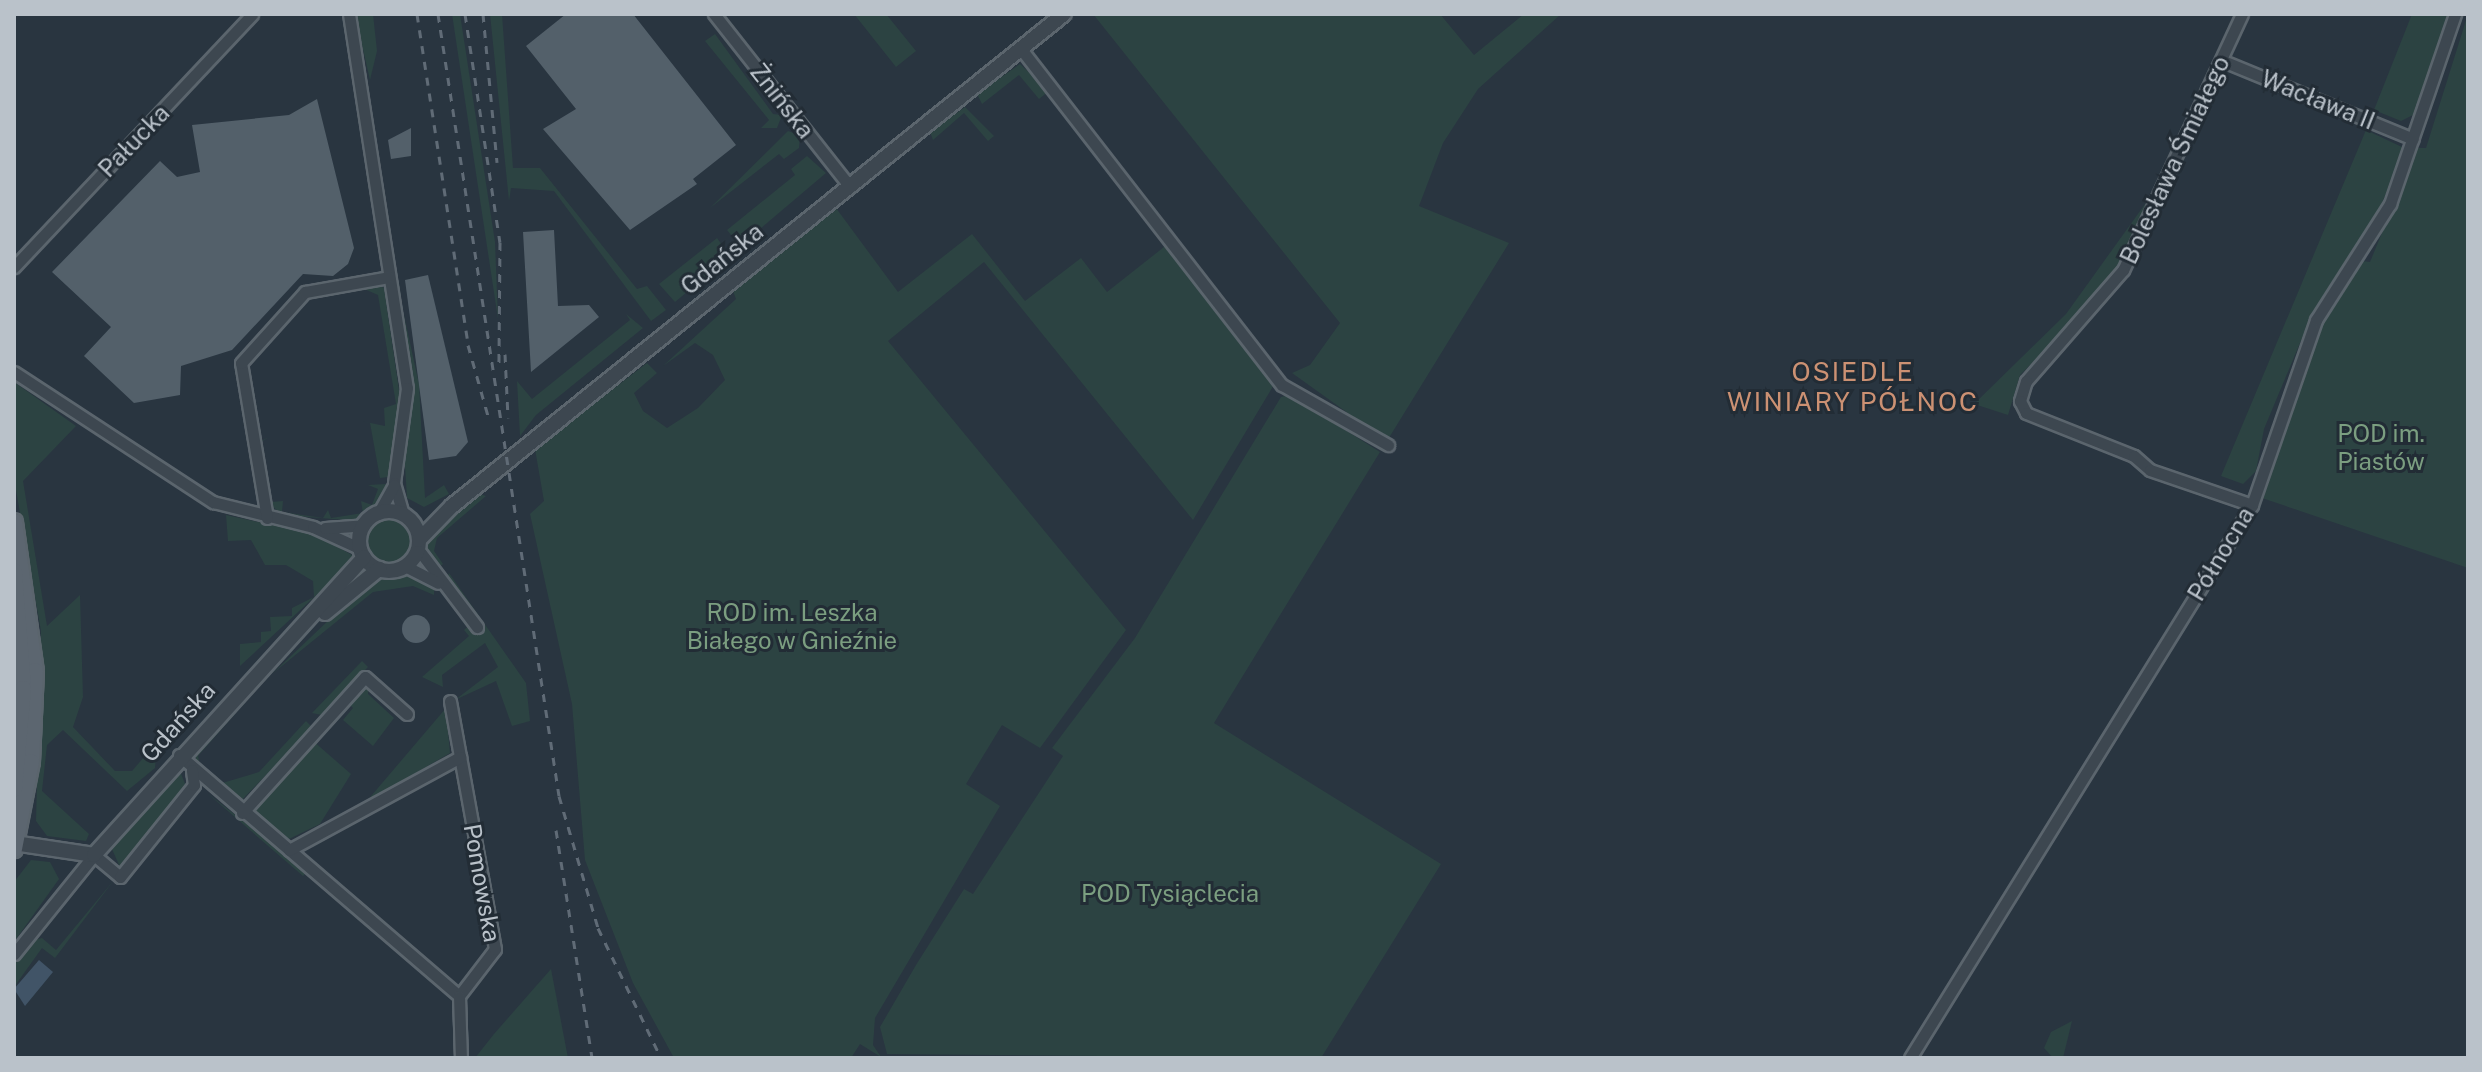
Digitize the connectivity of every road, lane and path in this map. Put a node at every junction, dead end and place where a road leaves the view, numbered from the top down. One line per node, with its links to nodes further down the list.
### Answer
1 (252, 14): 11 (street, Pałucka)
2 (349, 14): 12 (street)
3 (714, 14): 10 (street, Żnińska)
4 (1064, 14): 7 (street, Gdańska)
5 (2242, 14): 8 (street, Bolesława Śmiałego)
6 (2455, 14): 9 (street, Północna)
7 (1021, 49): 10 (street, Gdańska); 14 (street)
8 (2223, 61): 9 (street, Wacława II); 16 (street, Bolesława Śmiałego)
9 (2413, 139): 16 (street, Północna)
10 (850, 187): 17 (street, Gdańska)
11 (14, 267)
12 (389, 277): 15 (street); 20 (street)
13 (14, 372): 20 (street)
14 (1388, 445)
15 (394, 484): 18 (street); 19 (street)
16 (2252, 505): 45 (street, Północna)
17 (452, 506): 19 (street, Gdańska); 24 (street, Gdańska)
18 (378, 514): 19 (street); 22 (street)
19 (405, 517): 24 (street)
20 (267, 518): 23 (street)
21 (14, 522): 39 (main road)
22 (364, 525): 23 (street); 25 (street)
23 (313, 527): 25 (street)
24 (418, 545): 26 (street); 29 (street)
25 (362, 553): 27 (street); 30 (street, Gdańska)
26 (405, 566): 27 (street); 29 (street)
27 (379, 569): 30 (street, Gdańska)
28 (14, 571): 37 (main road)
29 (442, 585): 31 (street)
30 (305, 626): 34 (street, Gdańska)
31 (477, 627)
32 (450, 701): 35 (street, Pomowska)
33 (407, 714): 38 (street)
34 (179, 755): 36 (street); 41 (street, Gdańska)
35 (460, 757): 40 (street); 43 (street, Pomowska)
36 (192, 770): 38 (street); 41 (street)
37 (14, 789)
38 (242, 813): 40 (street)
39 (14, 845): 41 (street)
40 (289, 850): 43 (street)
41 (94, 855): 42 (street, Gdańska)
42 (14, 954)
43 (459, 996): 44 (street)
44 (461, 1058)
45 (1910, 1058)

